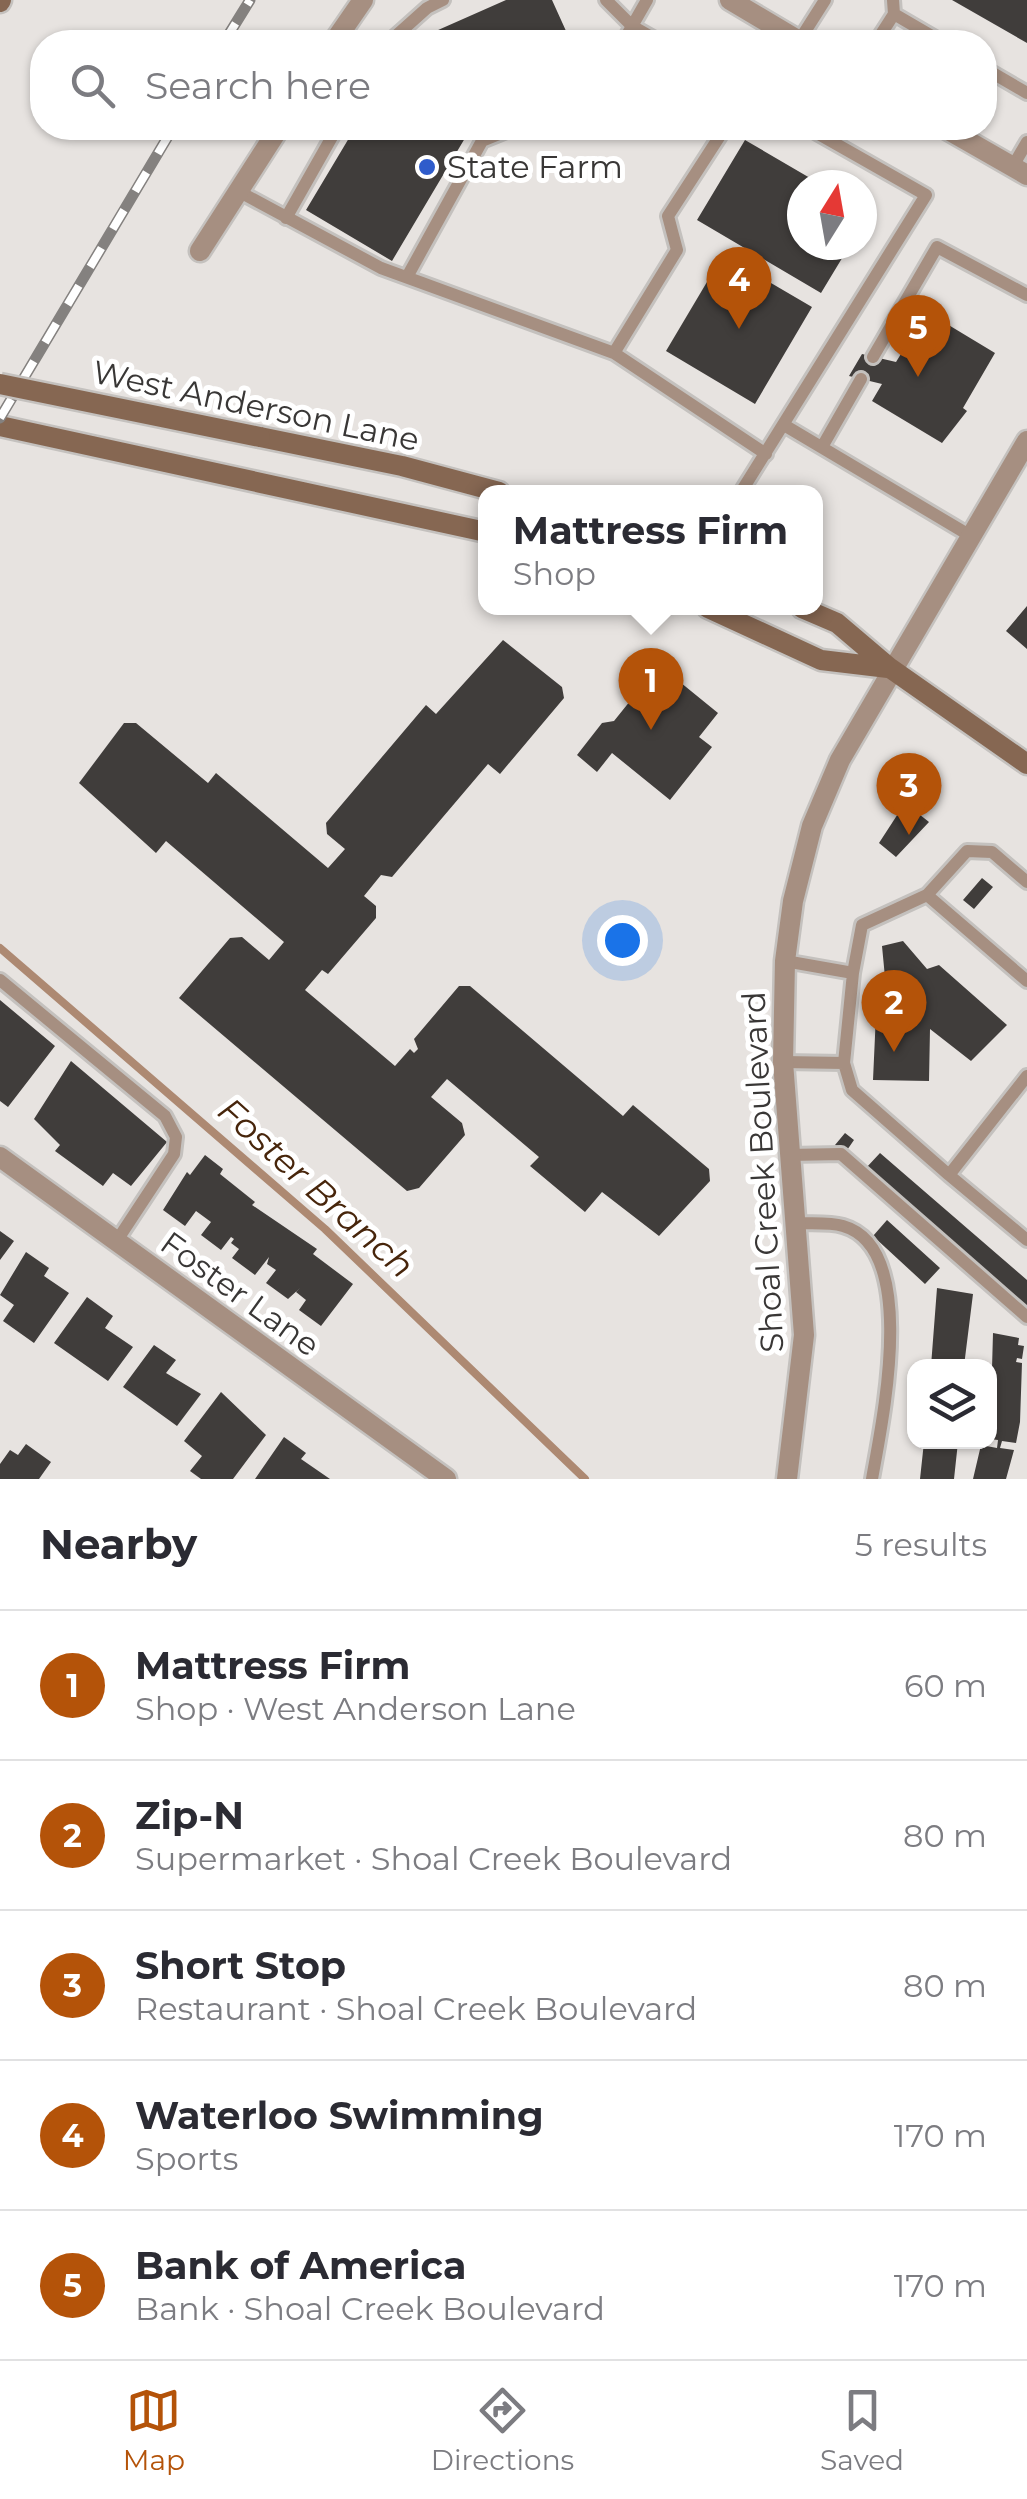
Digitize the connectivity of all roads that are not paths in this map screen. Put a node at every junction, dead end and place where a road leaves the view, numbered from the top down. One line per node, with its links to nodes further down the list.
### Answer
1 (362, 0): 9 (street)
2 (443, 0): 10 (lane)
3 (606, 0): 8 (lane)
4 (647, 0): 8 (lane)
5 (730, 0): 13 (street)
6 (824, 0): 14 (lane)
7 (894, 7): 15 (lane); 16 (lane)
8 (632, 26): 11 (lane); 12 (lane)
9 (342, 30)
10 (401, 30)
11 (630, 30)
12 (639, 30)
13 (776, 30)
14 (799, 30)
15 (882, 30)
16 (926, 30)
17 (997, 75): 18 (lane)
18 (1027, 92)
19 (271, 140): 27 (street)
20 (330, 140): 28 (lane)
21 (484, 140): 30 (lane)
22 (717, 140): 32 (lane)
23 (829, 140): 36 (lane)
24 (967, 140): 26 (street)
25 (1027, 142): 26 (lane)
26 (1020, 171)
27 (238, 191): 28 (lane); 29 (street)
28 (286, 218): 30 (lane)
29 (200, 250)
30 (406, 277): 32 (lane)
31 (1027, 295): 33 (lane)
32 (614, 353): 40 (lane)
33 (873, 357)
34 (861, 379): 39 (lane)
35 (0, 384): 42 (main road, West Anderson Lane, bridge)
36 (784, 424): 39 (lane); 40 (lane)
37 (0, 426): 43 (main road)
38 (1027, 441): 44 (street, Shoal Creek Boulevard)
39 (822, 447): 44 (lane)
40 (766, 454): 41 (lane)
41 (746, 485)
42 (478, 486)
43 (478, 530)
44 (969, 535): 47 (street, Shoal Creek Boulevard)
45 (723, 615): 47 (main road)
46 (818, 615): 47 (main road)
47 (890, 668): 48 (main road); 51 (street, Shoal Creek Boulevard)
48 (1027, 764)
49 (1027, 882): 50 (lane)
50 (927, 895): 52 (lane); 54 (lane)
51 (784, 962): 52 (lane); 55 (street, Shoal Creek Boulevard)
52 (853, 973): 56 (lane)
53 (0, 980): 63 (lane)
54 (1027, 981)
55 (783, 1062): 56 (lane); 58 (street, Shoal Creek Boulevard)
56 (844, 1064): 60 (lane)
57 (1027, 1076): 60 (lane)
58 (789, 1155): 61 (street, Shoal Creek Boulevard); 64 (lane)
59 (0, 1157): 63 (street, Foster Lane)
60 (949, 1176): 62 (lane)
61 (796, 1223): 66 (street, Shoal Creek Boulevard); 67 (lane)
62 (1027, 1240)
63 (116, 1242): 65 (street, Foster Lane)
64 (1027, 1316)
65 (446, 1479)
66 (787, 1479)
67 (872, 1479)

